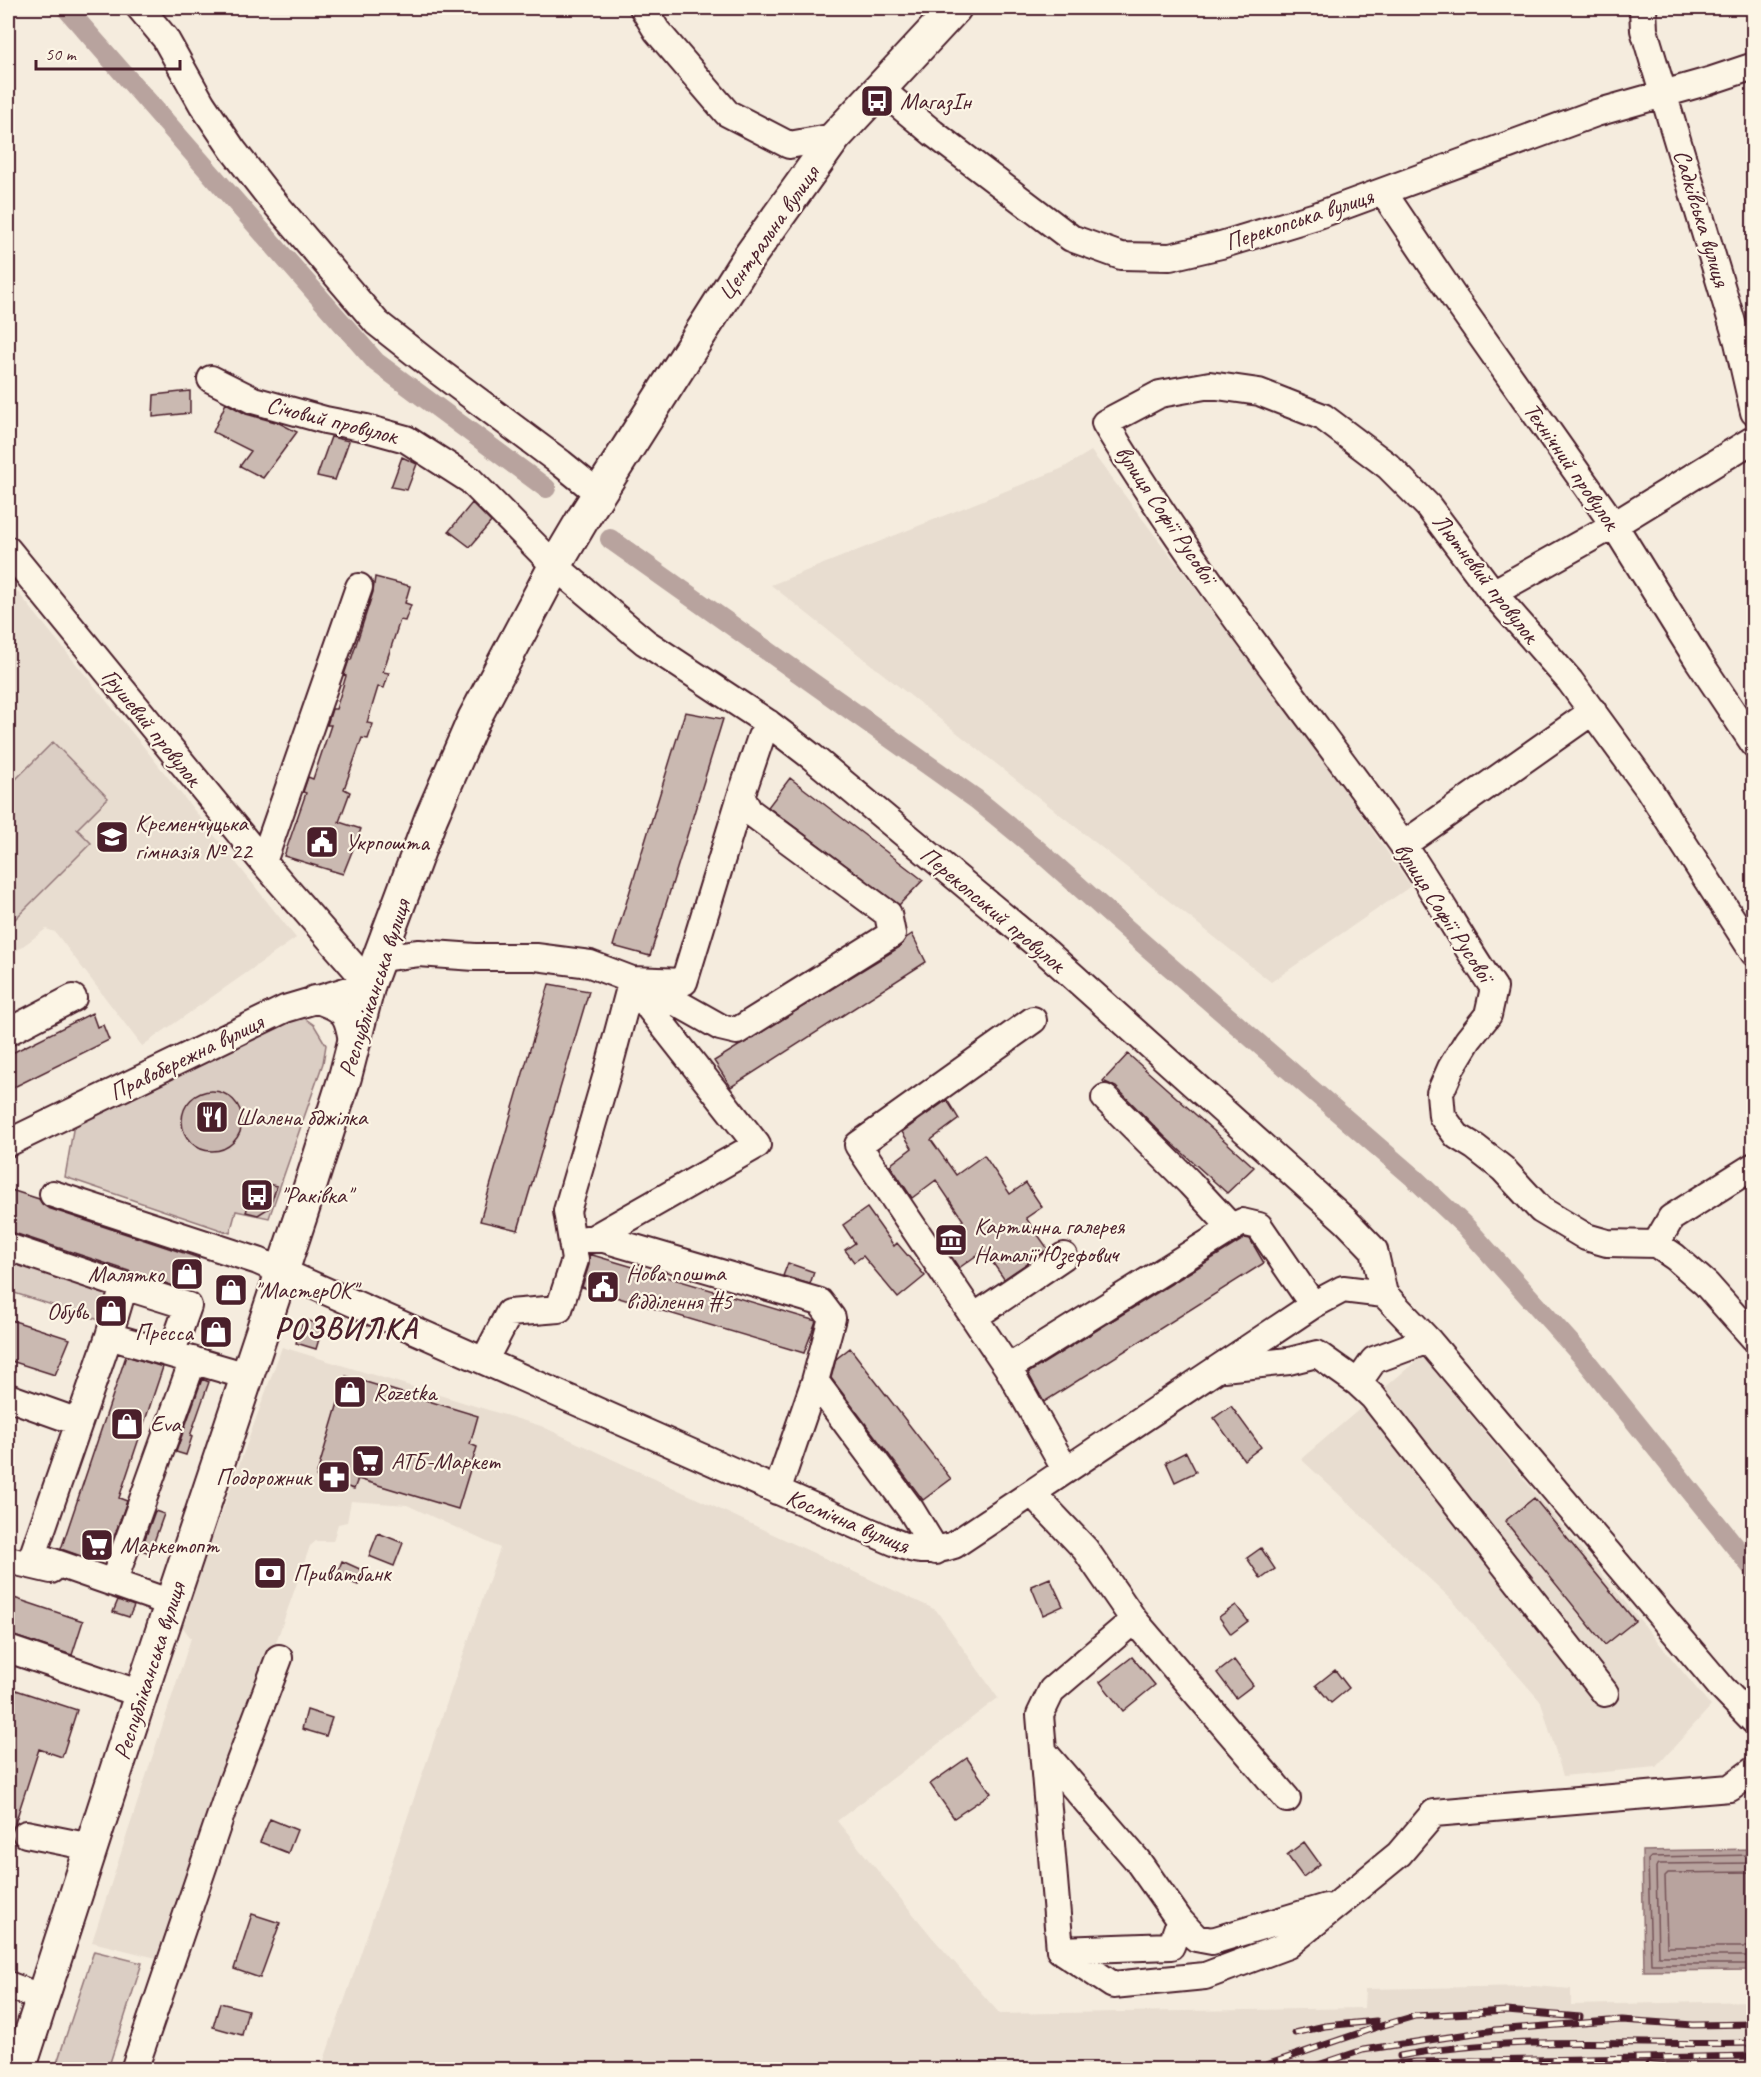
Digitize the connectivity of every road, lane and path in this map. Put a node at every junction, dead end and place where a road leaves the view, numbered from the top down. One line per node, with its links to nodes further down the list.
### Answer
1 (140, 8): 14 (street)
2 (643, 8): 8 (street)
3 (955, 8): 6 (main road, Центральна вулиця)
4 (1643, 8): 7 (street, Садківська вулиця)
5 (1754, 66): 7 (street, Перекопська вулиця)
6 (880, 89): 8 (main road, Центральна вулиця); 9 (street, Перекопська вулиця)
7 (1664, 94): 9 (street, Перекопська вулиця); 11 (street, Садківська вулиця)
8 (835, 137): 14 (main road, Центральна вулиця)
9 (1383, 192): 15 (street, Технічний провулок)
10 (211, 378): 17 (street, Січовий провулок)
11 (1754, 412)
12 (1105, 423): 19 (street, Лютневий провулок); 24 (street, вулиця Софії Русової)
13 (1754, 440): 15 (street)
14 (603, 486): 17 (main road, Республіканська вулиця)
15 (1614, 525): 19 (street); 22 (street, Технічний провулок)
16 (8, 550): 25 (street, Грушевий провулок)
17 (555, 566): 21 (street, Перекопський провулок); 27 (main road, Республіканська вулиця)
18 (359, 587): 25 (street)
19 (1493, 592): 20 (street, Лютневий провулок)
20 (1593, 711): 24 (street); 26 (street, Лютневий провулок)
21 (768, 723): 23 (street); 46 (street, Перекопський провулок)
22 (1754, 744)
23 (741, 796): 29 (street, Правобережна вулиця); 29 (street)
24 (1403, 846): 41 (street, вулиця Софії Русової)
25 (263, 862): 27 (street, Грушевий провулок)
26 (1754, 953)
27 (374, 971): 28 (street, Правобережна вулиця); 31 (street, Правобережна вулиця); 34 (main road, Республіканська вулиця)
28 (632, 980): 29 (street, Правобережна вулиця); 40 (street); 40 (street)
29 (657, 982)
30 (72, 998): 33 (street)
31 (314, 999): 34 (street); 36 (street, Правобережна вулиця)
32 (1033, 1020): 48 (street)
33 (8, 1032)
34 (353, 1047): 44 (main road, Республіканська вулиця)
35 (1105, 1098): 39 (street)
36 (8, 1143)
37 (1754, 1167): 41 (street)
38 (53, 1194): 44 (street, Космічна вулиця)
39 (1231, 1227): 47 (street); 54 (street)
40 (582, 1239): 53 (street); 57 (street)
41 (1656, 1244): 50 (street)
42 (8, 1247): 45 (street)
43 (1064, 1256): 48 (street)
44 (281, 1272): 53 (street, Космічна вулиця); 56 (main road, Республіканська вулиця)
45 (124, 1286): 49 (street); 52 (street)
46 (1384, 1294): 47 (street, Космічна вулиця); 51 (street)
47 (1313, 1305): 55 (street, Космічна вулиця)
48 (974, 1317): 54 (street)
49 (109, 1336): 52 (street); 60 (street)
50 (1754, 1338)
51 (1428, 1340): 58 (street); 73 (street)
52 (182, 1357): 56 (street); 66 (street)
53 (484, 1361): 62 (street, Космічна вулиця)
54 (1008, 1368): 61 (street)
55 (1217, 1369): 58 (street); 61 (street, Космічна вулиця)
56 (247, 1376): 67 (main road, Республіканська вулиця)
57 (815, 1381): 62 (street); 64 (street)
58 (1358, 1383): 72 (street)
59 (8, 1397): 60 (street)
60 (78, 1422): 66 (street)
61 (1065, 1469): 63 (street, Космічна вулиця)
62 (777, 1491): 64 (street, Космічна вулиця)
63 (1032, 1493): 64 (street, Космічна вулиця); 68 (street)
64 (936, 1551)
65 (8, 1560): 66 (street)
66 (109, 1582): 67 (street)
67 (171, 1603): 71 (main road, Республіканська вулиця)
68 (1134, 1620): 74 (street); 76 (street)
69 (8, 1649): 71 (street)
70 (279, 1658): 85 (street)
71 (141, 1694): 78 (main road, Республіканська вулиця)
72 (1605, 1694)
73 (1754, 1721)
74 (1043, 1751): 80 (street); 81 (street)
75 (1754, 1770): 79 (street)
76 (1287, 1799)
77 (27, 1834): 78 (street)
78 (91, 1847): 83 (main road, Республіканська вулиця)
79 (1335, 1905): 80 (street); 81 (street)
80 (1188, 1930): 81 (street)
81 (1060, 1950)
82 (8, 1984): 83 (street)
83 (42, 1998): 84 (main road, Республіканська вулиця)
84 (19, 2070)
85 (134, 2070)

